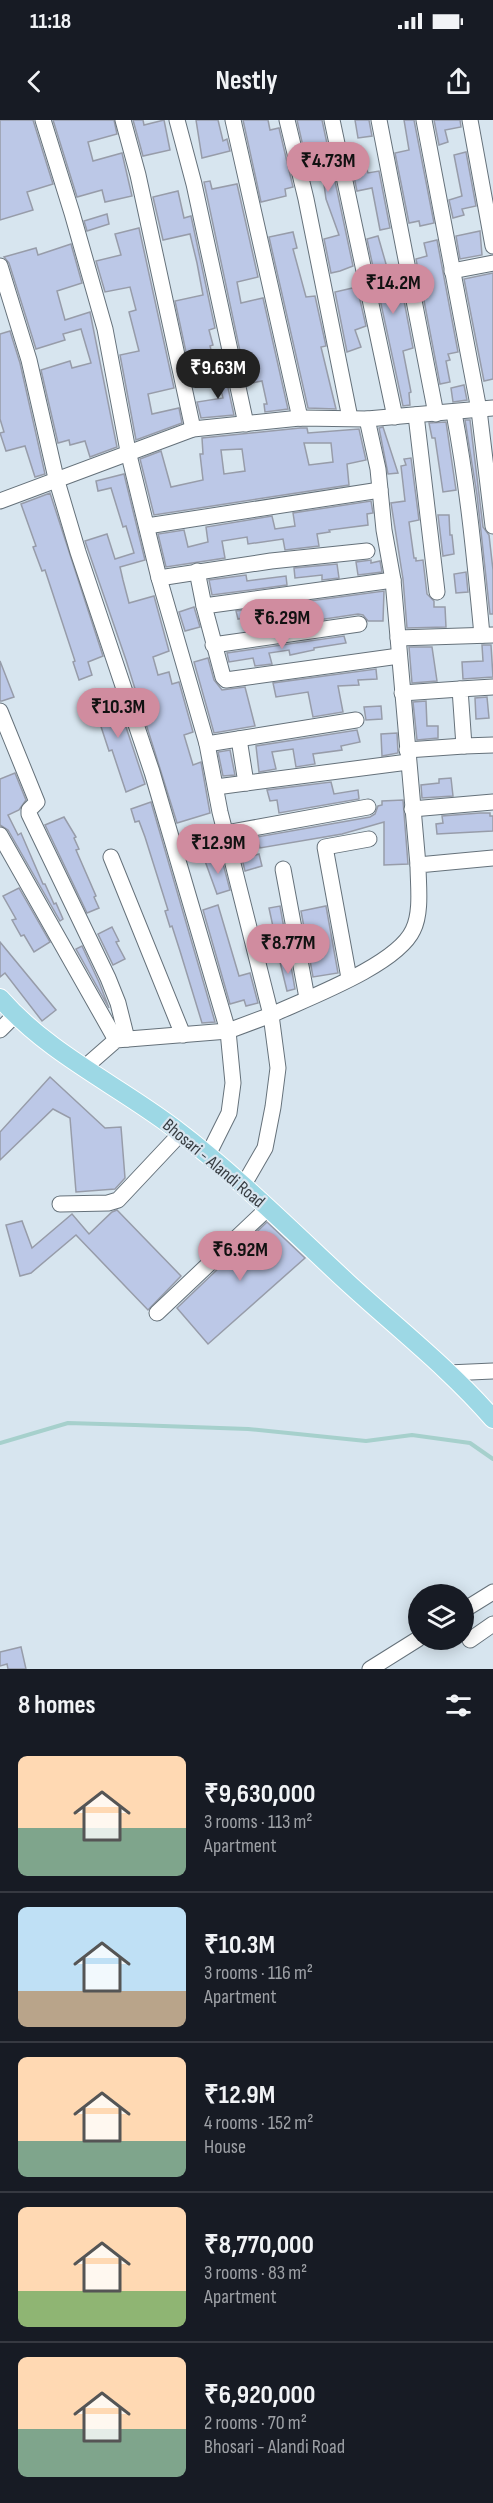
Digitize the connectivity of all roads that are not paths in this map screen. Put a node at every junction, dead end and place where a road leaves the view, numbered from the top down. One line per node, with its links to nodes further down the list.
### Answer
1 (43, 120): 24 (street)
2 (123, 120): 23 (street)
3 (177, 120): 22 (street)
4 (233, 120): 19 (street)
5 (287, 120): 20 (street)
6 (332, 120): 18 (street)
7 (379, 120): 16 (street)
8 (424, 120): 13 (street)
9 (470, 120): 10 (street)
10 (493, 246)
11 (493, 262): 13 (street)
12 (0, 266): 25 (street)
13 (452, 271): 14 (street)
14 (486, 409): 15 (street); 29 (street)
15 (454, 413): 16 (street); 37 (street)
16 (436, 414): 17 (street)
17 (416, 416): 18 (street); 34 (street)
18 (396, 417): 21 (street)
19 (300, 418): 20 (street); 22 (street)
20 (350, 418): 21 (street)
21 (367, 419): 26 (street)
22 (246, 424): 23 (street)
23 (192, 429): 24 (street)
24 (128, 451): 25 (street); 28 (street)
25 (56, 478): 27 (street); 69 (street)
26 (380, 490): 28 (street); 33 (street)
27 (0, 501)
28 (147, 526): 32 (street)
29 (493, 526)
30 (367, 551): 31 (street)
31 (197, 571): 32 (street); 35 (street)
32 (159, 578): 47 (street)
33 (393, 580): 35 (street); 38 (street)
34 (437, 592)
35 (204, 606): 39 (street)
36 (359, 624): 39 (street)
37 (488, 635): 38 (street)
38 (398, 638): 40 (street)
39 (213, 645): 40 (street)
40 (399, 656): 43 (street)
41 (493, 687): 42 (street)
42 (460, 689): 43 (street); 49 (street)
43 (402, 693): 50 (street)
44 (0, 711): 71 (street)
45 (356, 720): 46 (street)
46 (239, 739): 47 (street); 51 (street)
47 (207, 744): 52 (street)
48 (493, 745): 49 (street)
49 (464, 746): 50 (street)
50 (407, 756): 51 (street); 55 (street)
51 (246, 783): 52 (street)
52 (216, 787): 56 (street)
53 (493, 802): 55 (street)
54 (368, 807): 56 (street)
55 (412, 809): 61 (street)
56 (226, 833): 67 (street)
57 (0, 835): 71 (street)
58 (369, 839): 63 (street)
59 (111, 857): 70 (street)
60 (493, 858): 61 (street)
61 (418, 865): 63 (street)
62 (283, 869): 65 (street)
63 (349, 978): 65 (street)
64 (0, 998): 66 (main road, Bhosari - Alandi Road)
65 (307, 998): 67 (street)
66 (15, 1015): 68 (street); 72 (main road, Bhosari - Alandi Road)
67 (272, 1015): 69 (street); 75 (street)
68 (0, 1030)
69 (228, 1030): 70 (street); 74 (street)
70 (183, 1035): 71 (street)
71 (122, 1039): 72 (street)
72 (84, 1068): 73 (main road, Bhosari - Alandi Road)
73 (181, 1133): 74 (main road, Bhosari - Alandi Road); 76 (street)
74 (208, 1155): 75 (main road, Bhosari - Alandi Road)
75 (243, 1186): 77 (main road, Bhosari - Alandi Road)
76 (60, 1203)
77 (267, 1209): 78 (street); 80 (main road, Bhosari - Alandi Road)
78 (158, 1313)
79 (493, 1371): 80 (street)
80 (448, 1373): 81 (main road, Bhosari - Alandi Road)
81 (493, 1419)
82 (493, 1592): 83 (street)
83 (474, 1604)
84 (493, 1624): 85 (street)
85 (474, 1637)
86 (408, 1646): 87 (street)
87 (384, 1664): 88 (street)
88 (370, 1669)

